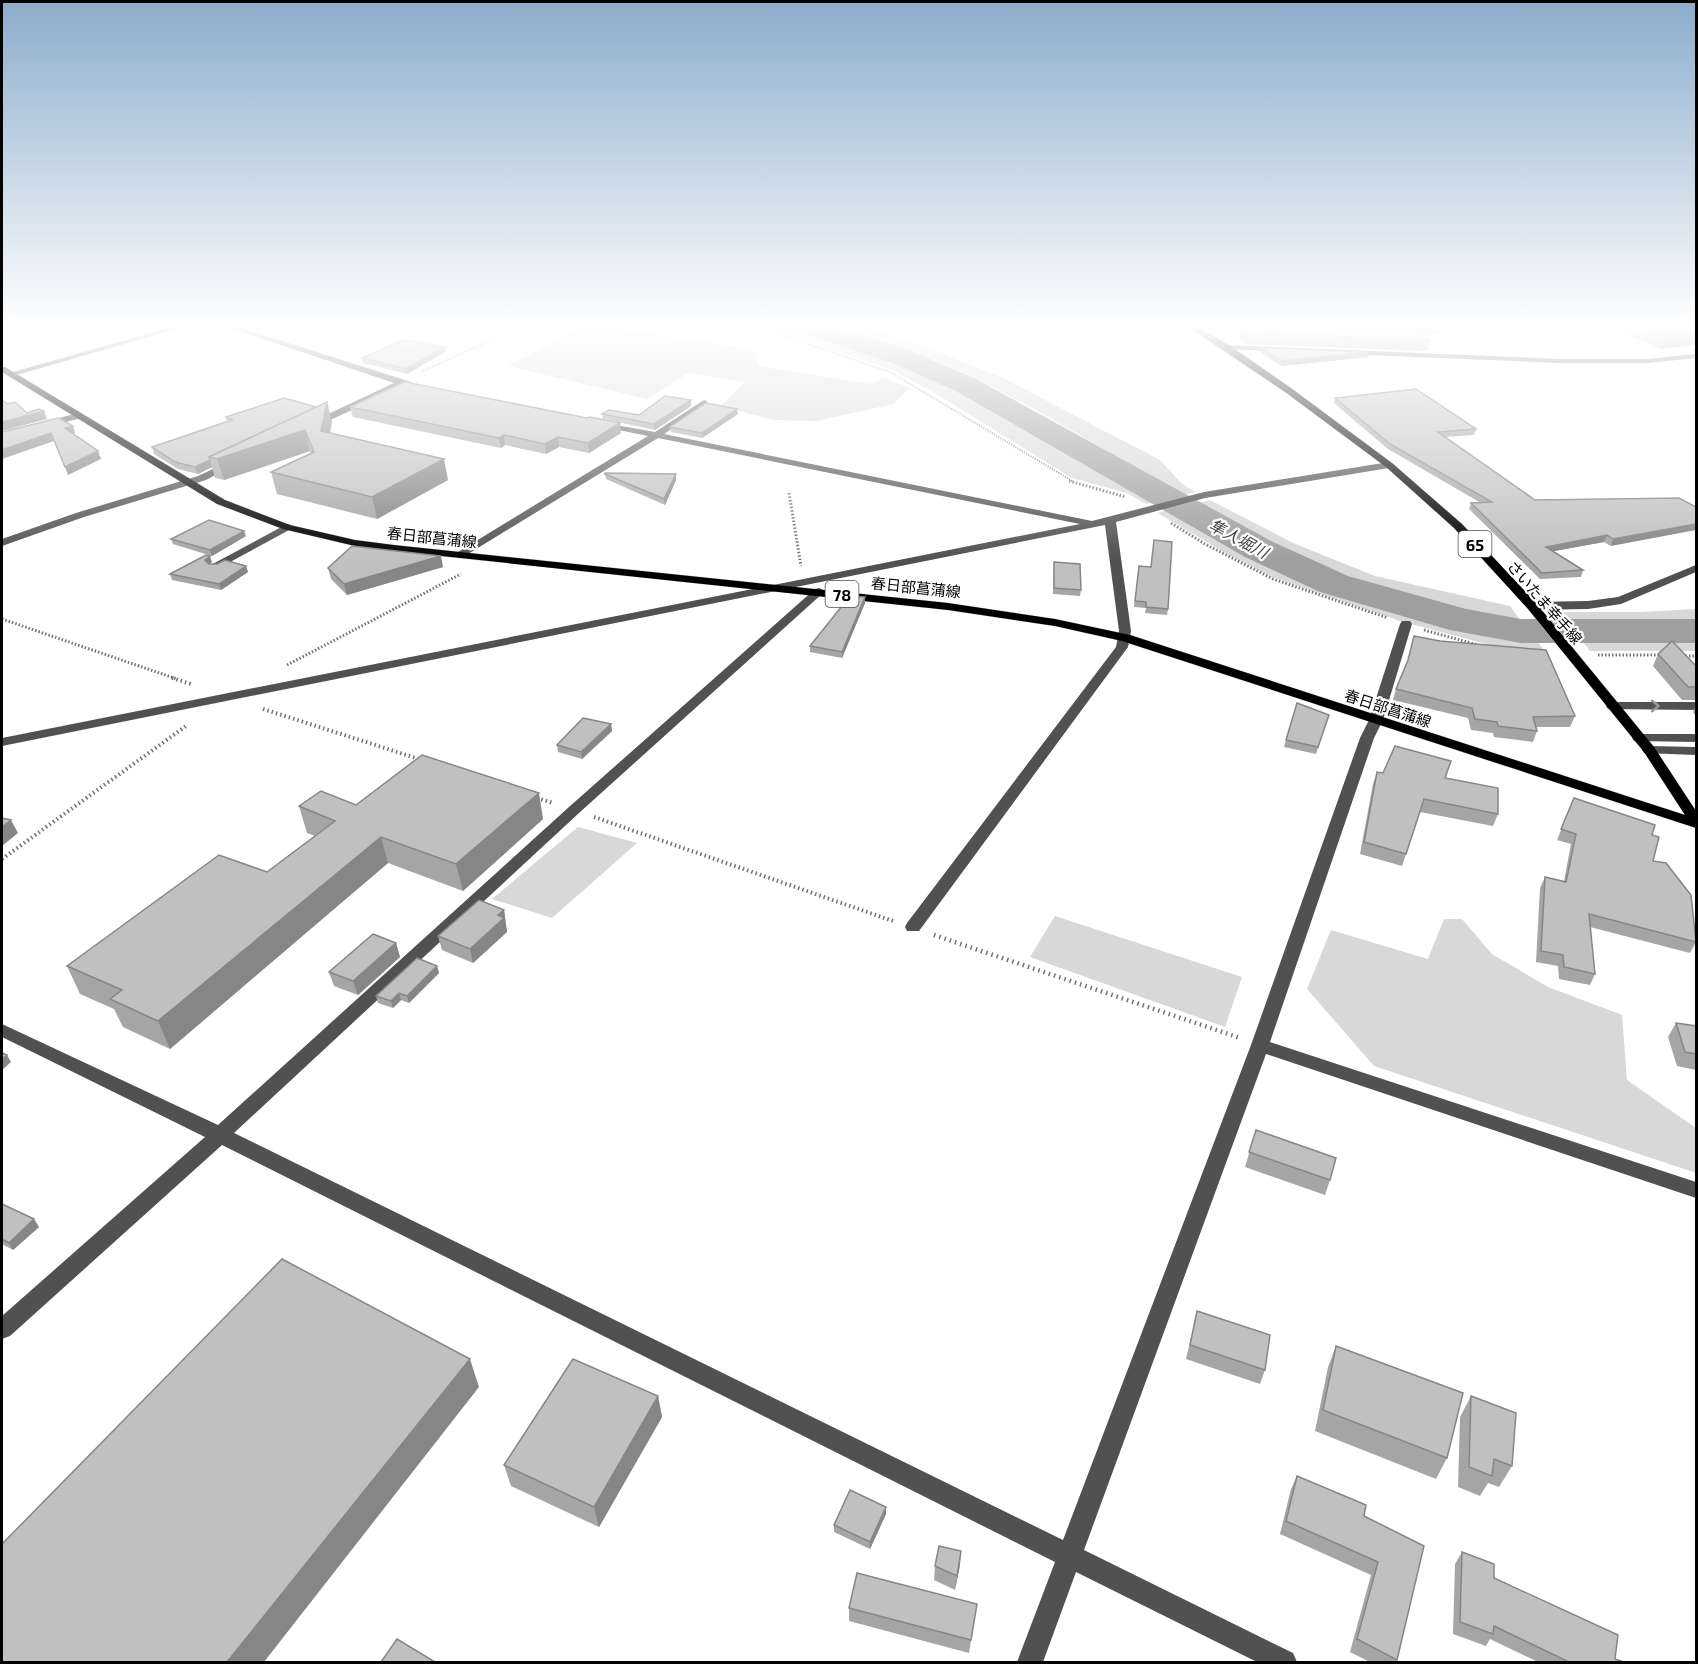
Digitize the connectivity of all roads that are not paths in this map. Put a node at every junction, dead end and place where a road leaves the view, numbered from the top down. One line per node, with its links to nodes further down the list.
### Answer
1 (61, 406): 5 (main road, 春日部菖蒲線)
2 (352, 406): 7 (street)
3 (700, 406): 8 (street)
4 (1307, 406): 11 (main road, さいたま幸手線 / 65)
5 (78, 416): 9 (street); 12 (main road, 春日部菖蒲線)
6 (587, 420): 8 (street)
7 (300, 431)
8 (656, 435): 14 (street); 17 (street)
9 (2, 436)
10 (238, 460): 12 (street)
11 (1389, 465): 13 (street); 22 (main road, さいたま幸手線 / 65)
12 (188, 482): 15 (main road, 春日部菖蒲線); 16 (street)
13 (1110, 520): 14 (street); 24 (street)
14 (1095, 524): 21 (street)
15 (287, 527): 17 (main road, 春日部菖蒲線); 18 (street)
16 (2, 542)
17 (459, 555): 20 (main road, 春日部菖蒲線)
18 (214, 566)
19 (1696, 568): 22 (street)
20 (782, 587): 21 (street); 30 (street)
21 (812, 587): 24 (main road, 春日部菖蒲線 / 78); 37 (street)
22 (1532, 606): 25 (main road, さいたま幸手線 / 65)
23 (1406, 624): 27 (street)
24 (1126, 638): 27 (main road, 春日部菖蒲線 / 78); 34 (street)
25 (1613, 706): 26 (street, one-way to 26); 28 (main road, さいたま幸手線 / 65)
26 (1696, 706)
27 (1376, 720): 33 (main road, 春日部菖蒲線 / 78); 36 (street)
28 (1639, 738): 29 (street); 31 (main road, さいたま幸手線 / 65)
29 (1696, 738)
30 (2, 742)
31 (1649, 750): 32 (street); 33 (main road, さいたま幸手線 / 65)
32 (1696, 752)
33 (1696, 822)
34 (913, 927)
35 (2, 1030): 37 (street)
36 (1260, 1045): 38 (street); 40 (street)
37 (220, 1135): 39 (street); 40 (street)
38 (1696, 1190)
39 (2, 1329)
40 (1069, 1557): 41 (street); 42 (street)
41 (1030, 1662)
42 (1284, 1662)

